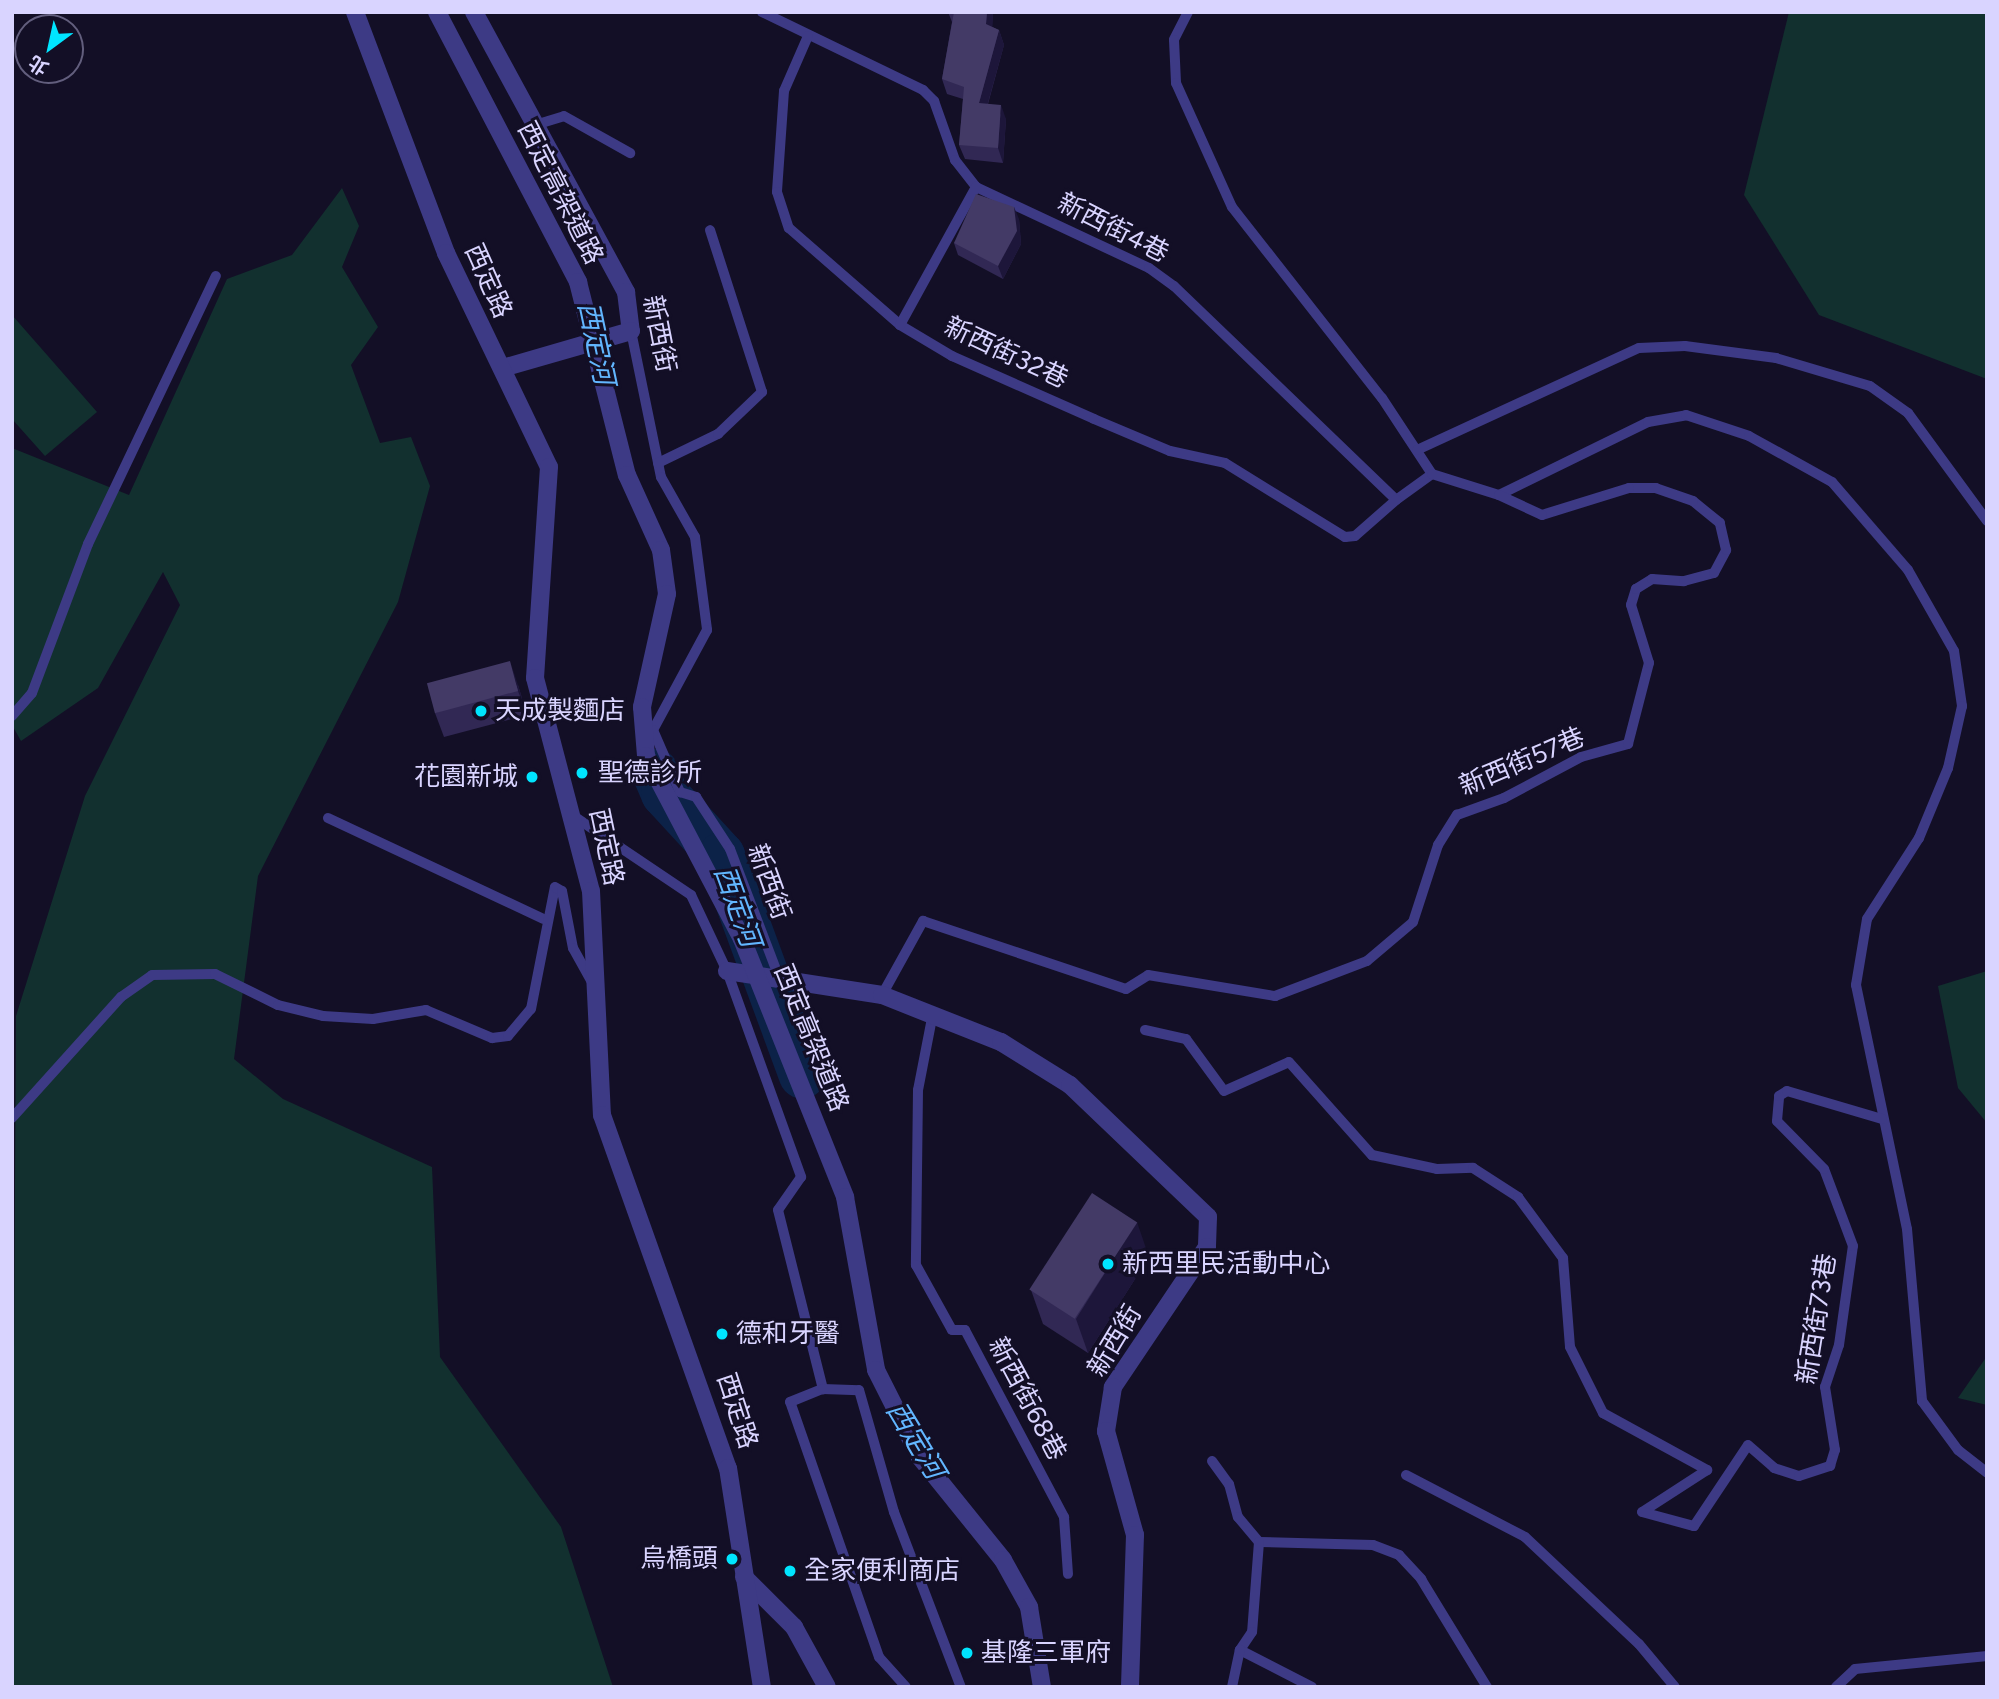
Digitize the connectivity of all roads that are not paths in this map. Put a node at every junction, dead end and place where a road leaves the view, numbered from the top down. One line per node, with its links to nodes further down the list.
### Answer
1 (355, 12): 14 (street, 西定路)
2 (437, 12): 46 (street, 西定高架道路, bridge)
3 (474, 12): 7 (street, 新西街)
4 (762, 12): 6 (lane, 新西街4巷)
5 (1188, 12): 15 (lane)
6 (807, 36): 9 (lane, 新西街4巷); 12 (lane, 新西街32巷)
7 (535, 125): 8 (lane); 13 (street, 新西街)
8 (630, 153)
9 (976, 187): 12 (lane); 19 (lane, 新西街4巷)
10 (710, 230): 16 (lane)
11 (216, 276): 21 (lane)
12 (900, 325): 19 (lane, 新西街32巷)
13 (631, 331): 14 (street); 16 (lane, 新西街)
14 (503, 368): 22 (street, 西定路)
15 (1416, 450): 17 (lane); 20 (lane)
16 (658, 463): 26 (lane, 新西街)
17 (1432, 474): 18 (lane); 19 (lane)
18 (1499, 495): 28 (lane, 新西街57巷); 32 (lane)
19 (1396, 499)
20 (1987, 521)
21 (12, 716)
22 (575, 817): 25 (lane); 27 (street, 西定路)
23 (328, 818): 24 (lane)
24 (544, 919): 27 (lane); 31 (lane)
25 (727, 971): 26 (street); 33 (lane)
26 (779, 977): 28 (street, 新西街)
27 (595, 987): 39 (street, 西定路)
28 (882, 995): 29 (street, 新西街)
29 (933, 1013): 38 (lane, 新西街68巷); 47 (street, 新西街)
30 (1145, 1030): 32 (lane, 新西街73巷)
31 (12, 1118)
32 (1882, 1119): 35 (lane)
33 (823, 1389): 44 (lane); 45 (lane)
34 (1212, 1461): 37 (lane)
35 (1987, 1473)
36 (1406, 1475): 51 (lane)
37 (1259, 1542): 40 (lane); 50 (lane)
38 (1068, 1574)
39 (744, 1577): 42 (street, 西定路); 43 (street)
40 (1240, 1650): 48 (lane); 49 (lane)
41 (1987, 1656): 52 (lane)
42 (762, 1687)
43 (827, 1687)
44 (906, 1687)
45 (961, 1687)
46 (1042, 1687)
47 (1130, 1687)
48 (1232, 1687)
49 (1311, 1687)
50 (1487, 1687)
51 (1675, 1687)
52 (1836, 1687)

